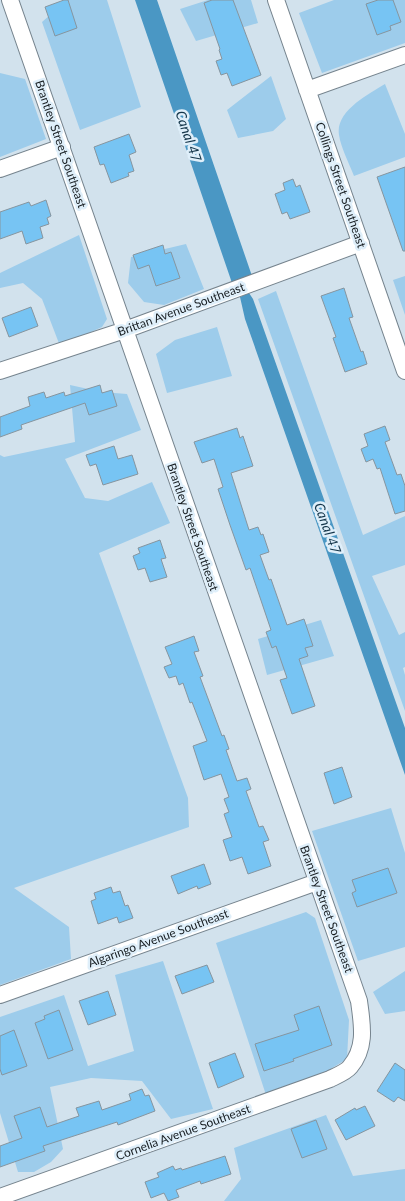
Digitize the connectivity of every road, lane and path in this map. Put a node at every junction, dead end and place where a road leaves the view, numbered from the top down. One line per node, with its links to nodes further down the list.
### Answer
1 (10, 0): 5 (street, Brantley Street Southeast)
2 (276, 0): 4 (street, Collings Street Southeast)
3 (405, 55): 4 (street)
4 (308, 90): 7 (street, Collings Street Southeast)
5 (62, 147): 6 (street); 8 (street, Brantley Street Southeast)
6 (0, 169)
7 (361, 243): 8 (street, Brittan Avenue Southeast); 10 (street, Collings Street Southeast)
8 (125, 330): 9 (street, Brittan Avenue Southeast); 11 (street, Brantley Street Southeast)
9 (0, 371)
10 (405, 371)
11 (317, 882): 12 (street, Algaringo Avenue Southeast); 13 (street, Brantley Street Southeast)
12 (0, 995)
13 (357, 1055): 14 (street, Cornelia Avenue Southeast)
14 (0, 1197)

